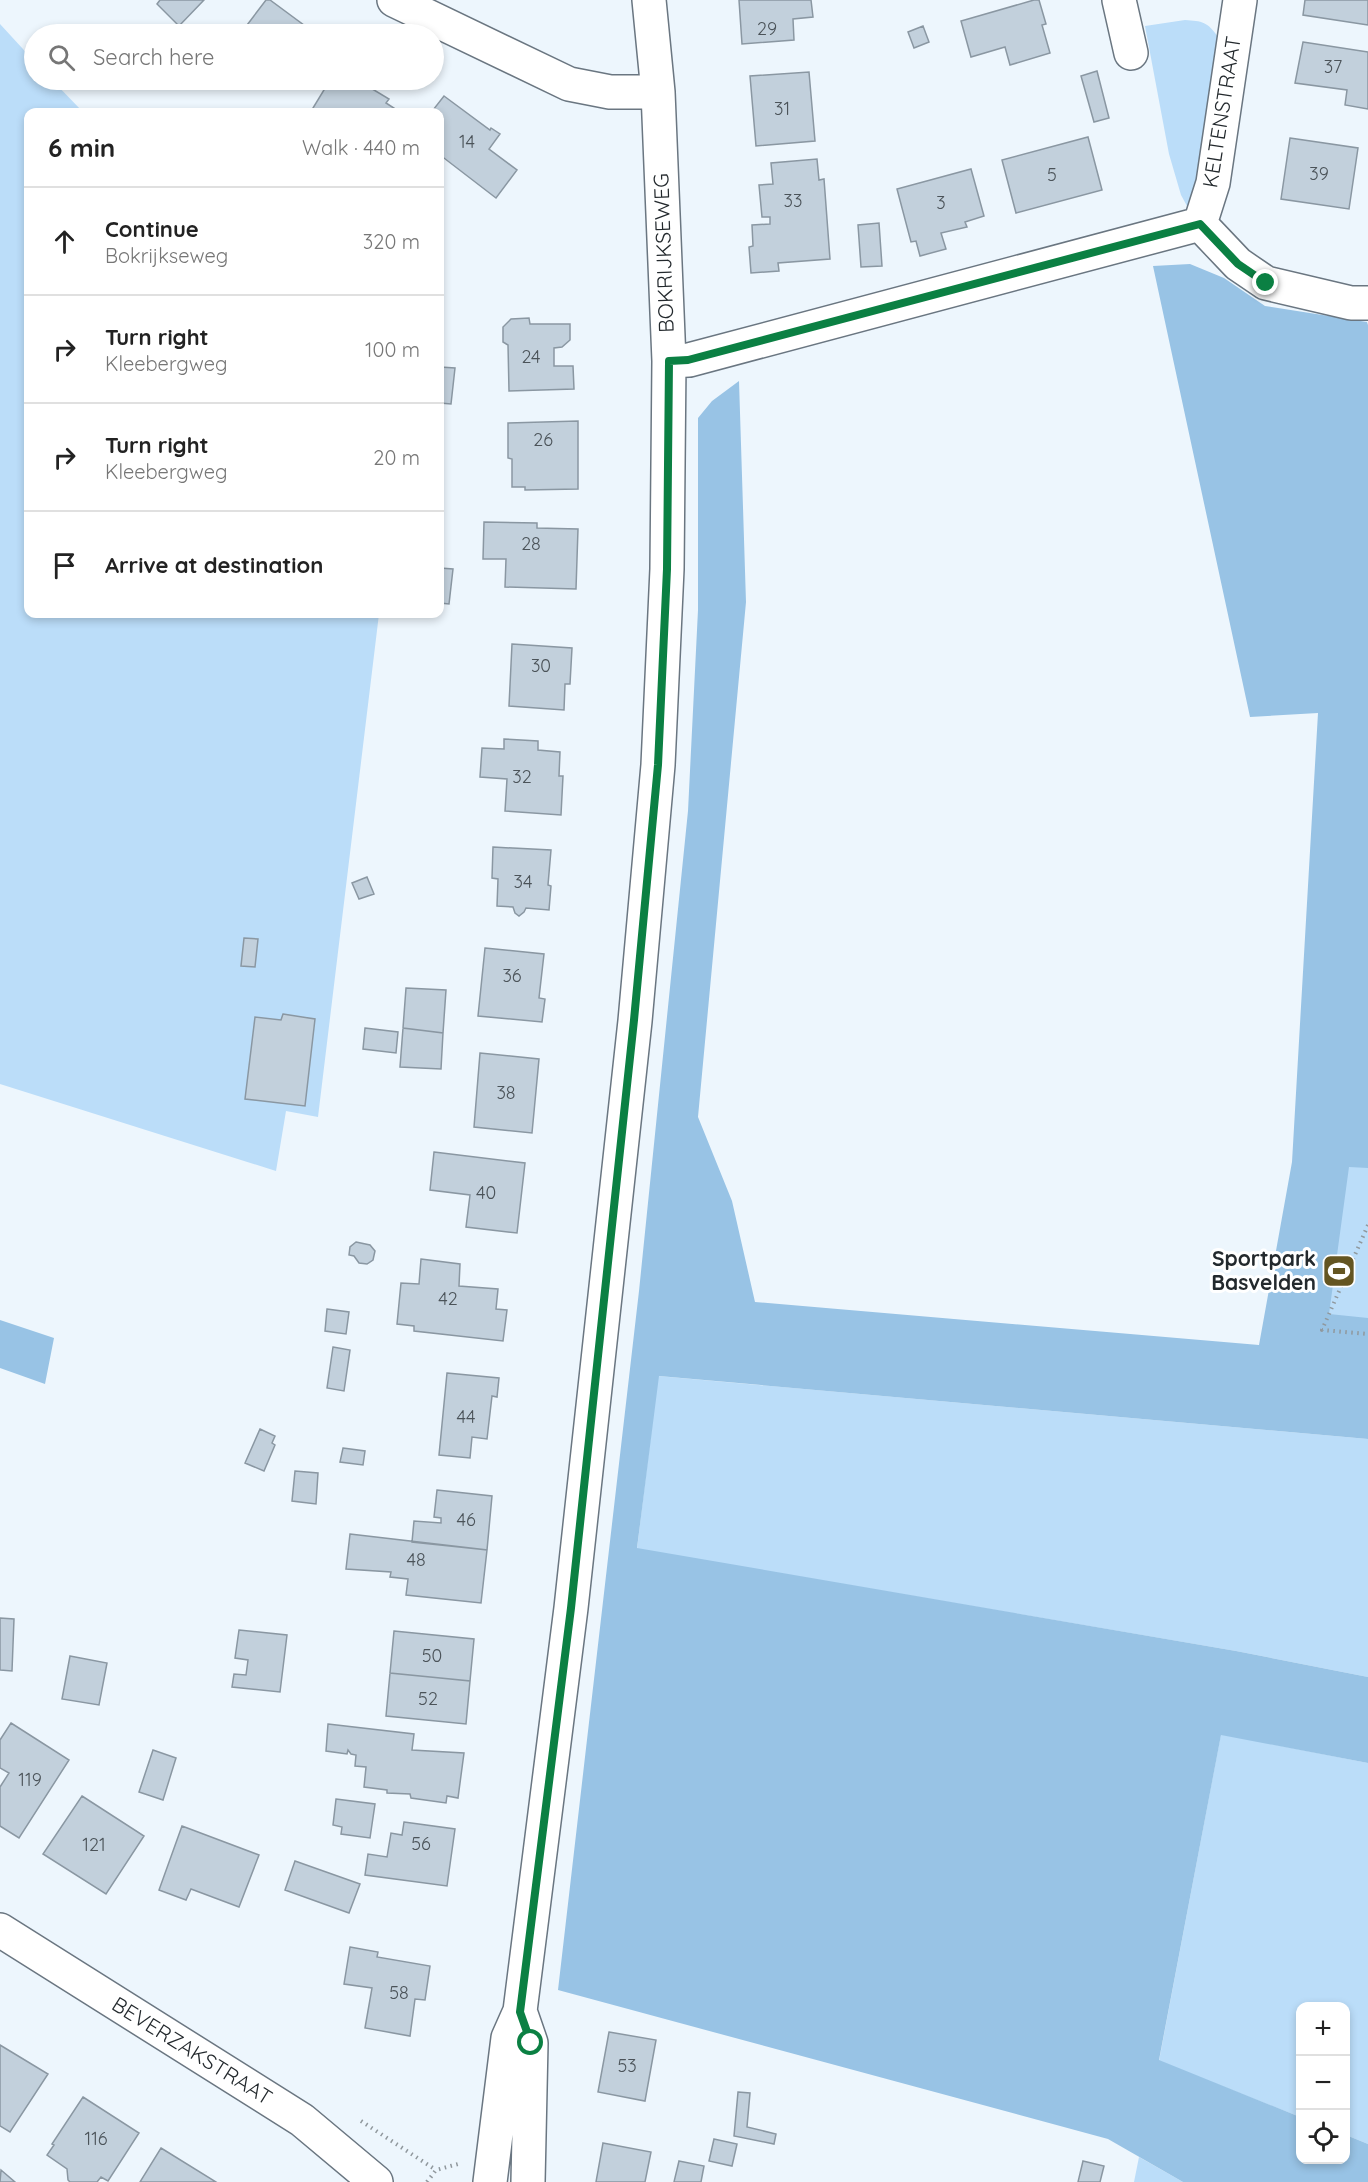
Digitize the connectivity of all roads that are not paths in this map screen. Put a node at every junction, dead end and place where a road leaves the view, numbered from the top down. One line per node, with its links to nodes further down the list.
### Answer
1 (394, 0): 6 (street)
2 (649, 0): 6 (street, BOKRIJKSEWEG)
3 (1119, 0): 5 (street)
4 (1240, 0): 7 (street, KELTENSTRAAT)
5 (1131, 53)
6 (658, 93): 9 (street, BOKRIJKSEWEG)
7 (1200, 224): 8 (street); 9 (street)
8 (1368, 303)
9 (669, 361): 11 (street, BOKRIJKSEWEG)
10 (0, 1930): 12 (street, BEVERZAKSTRAAT)
11 (520, 2012): 13 (street, BOKRIJKSEWEG); 14 (street, BOKRIJKSEWEG)
12 (376, 2182)
13 (490, 2182)
14 (528, 2182)

